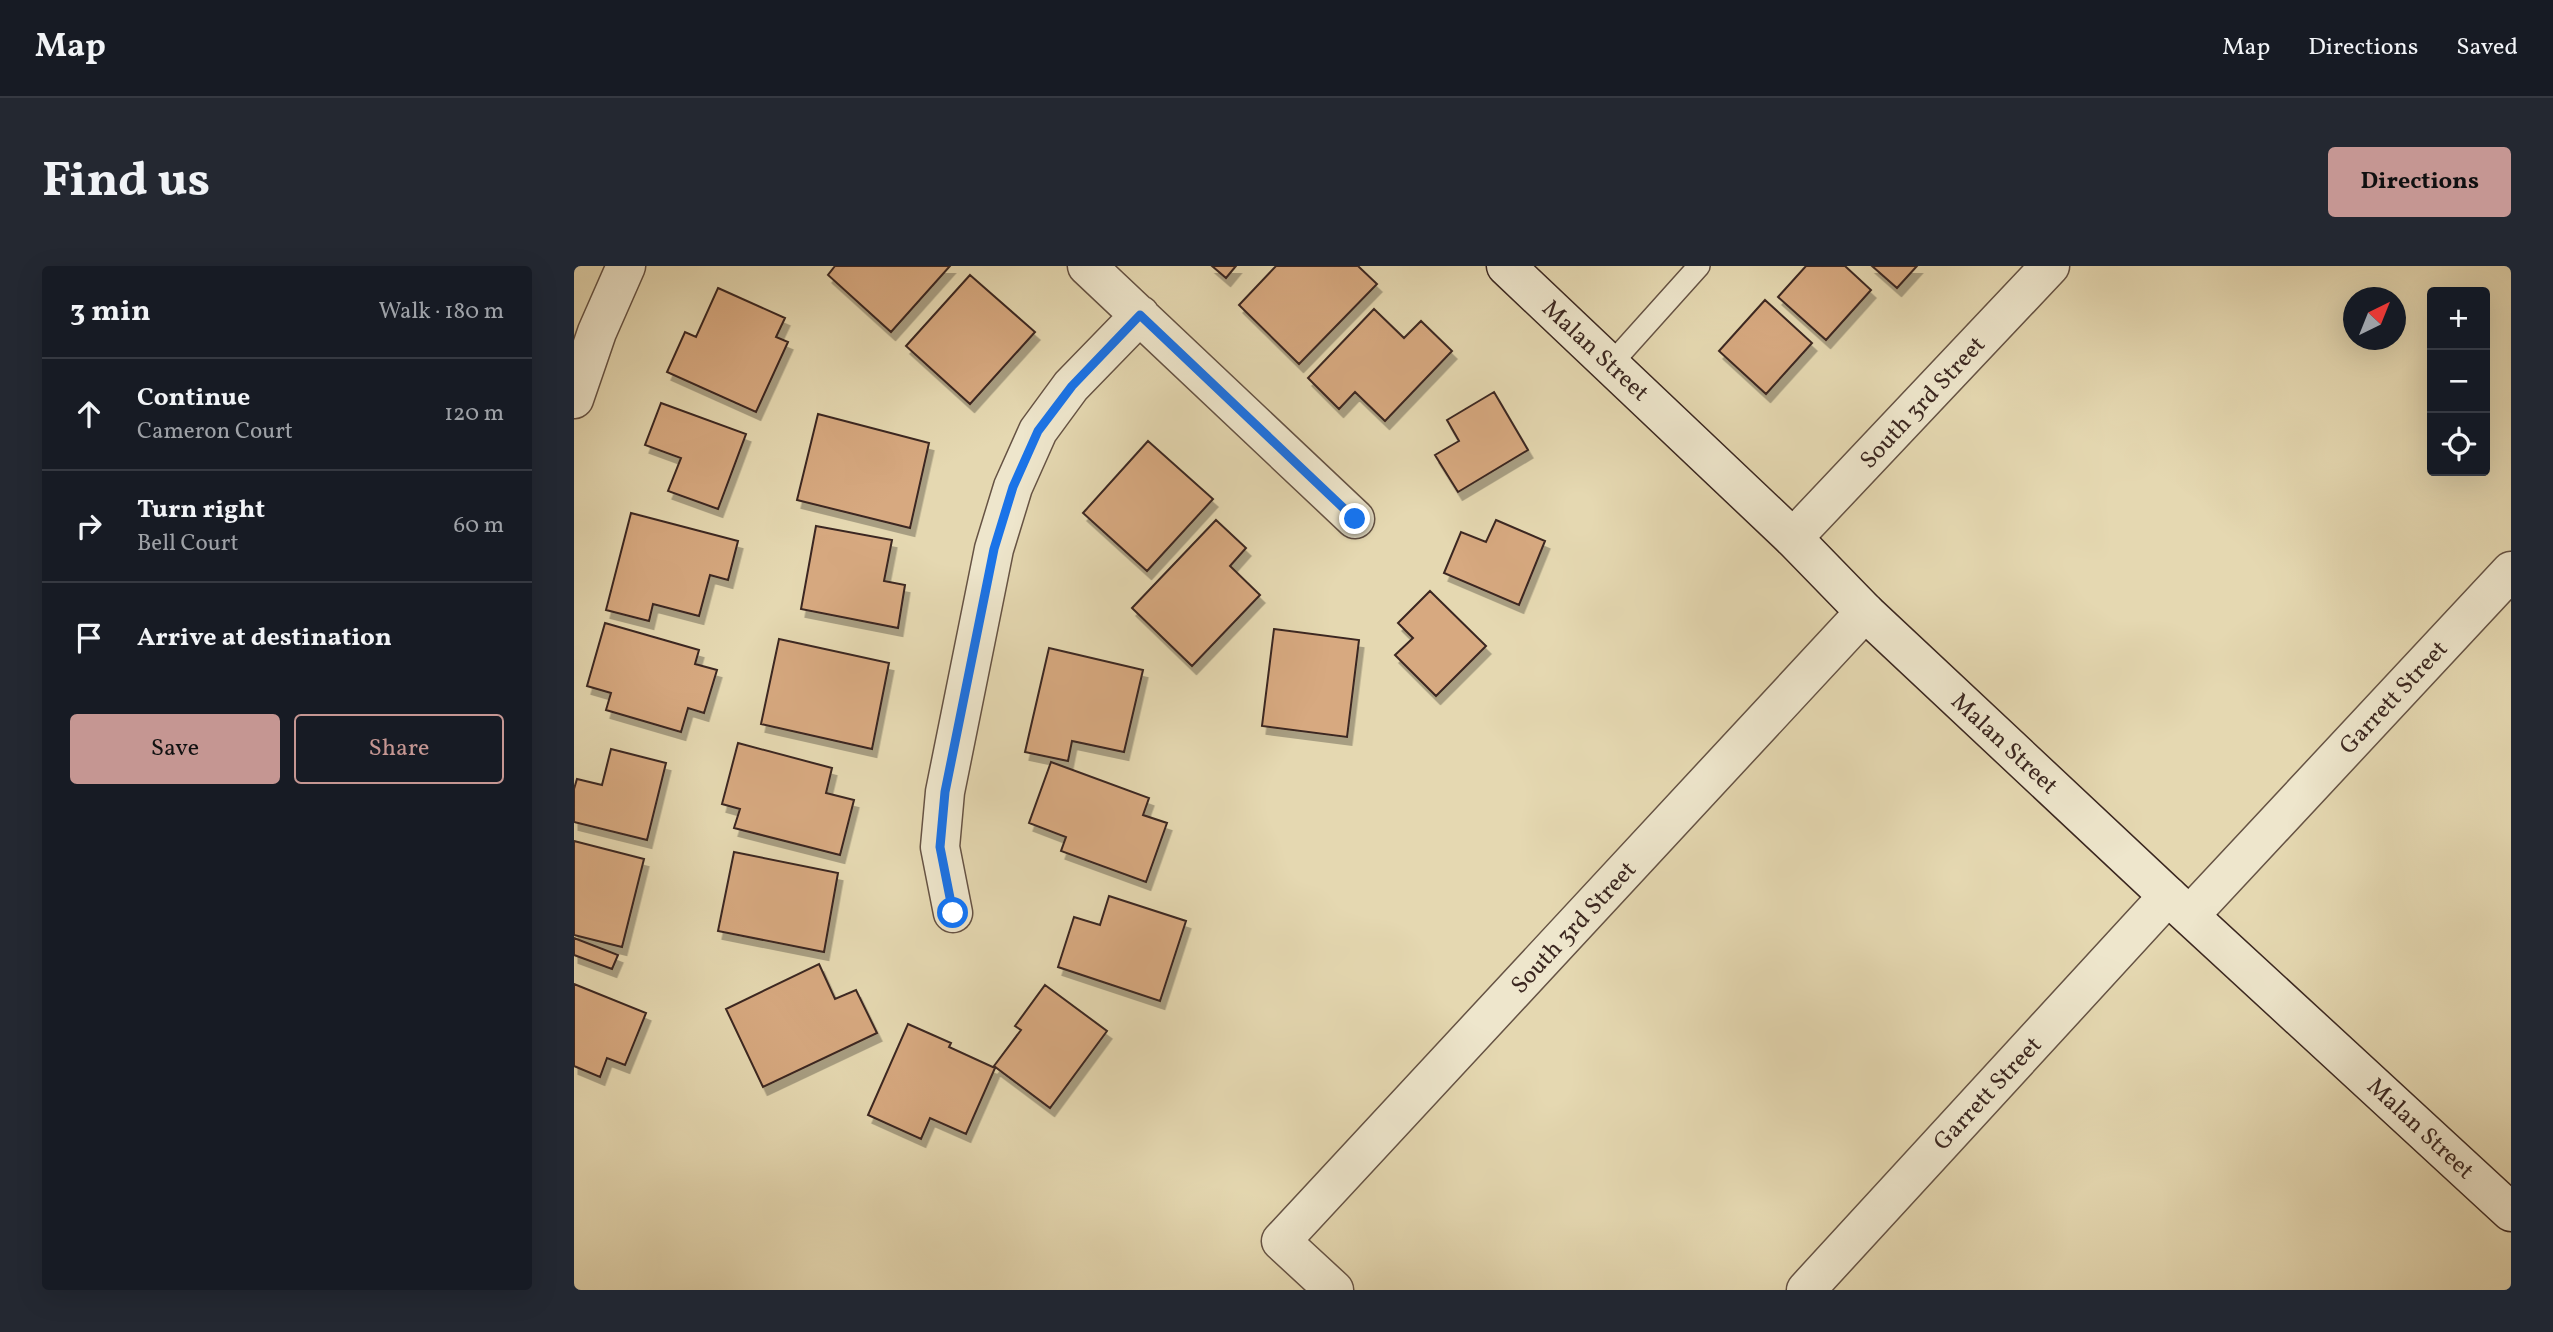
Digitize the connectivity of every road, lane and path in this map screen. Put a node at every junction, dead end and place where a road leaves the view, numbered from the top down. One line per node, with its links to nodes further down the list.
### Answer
1 (626, 266): 8 (street)
2 (1087, 266): 6 (street)
3 (1506, 266): 7 (street, Malan Street)
4 (1699, 266): 7 (lane)
5 (2050, 266): 10 (street, South 3rd Street)
6 (1140, 315): 9 (street); 14 (street)
7 (1611, 364): 10 (street, Malan Street)
8 (574, 399)
9 (1355, 519)
10 (1793, 538): 12 (street, Malan Street)
11 (2511, 571): 13 (street, Garrett Street)
12 (1865, 612): 13 (street, Malan Street); 16 (street, South 3rd Street)
13 (2179, 906): 15 (street, Malan Street); 17 (street, Garrett Street)
14 (953, 913)
15 (2511, 1212)
16 (1334, 1290)
17 (1806, 1290)

